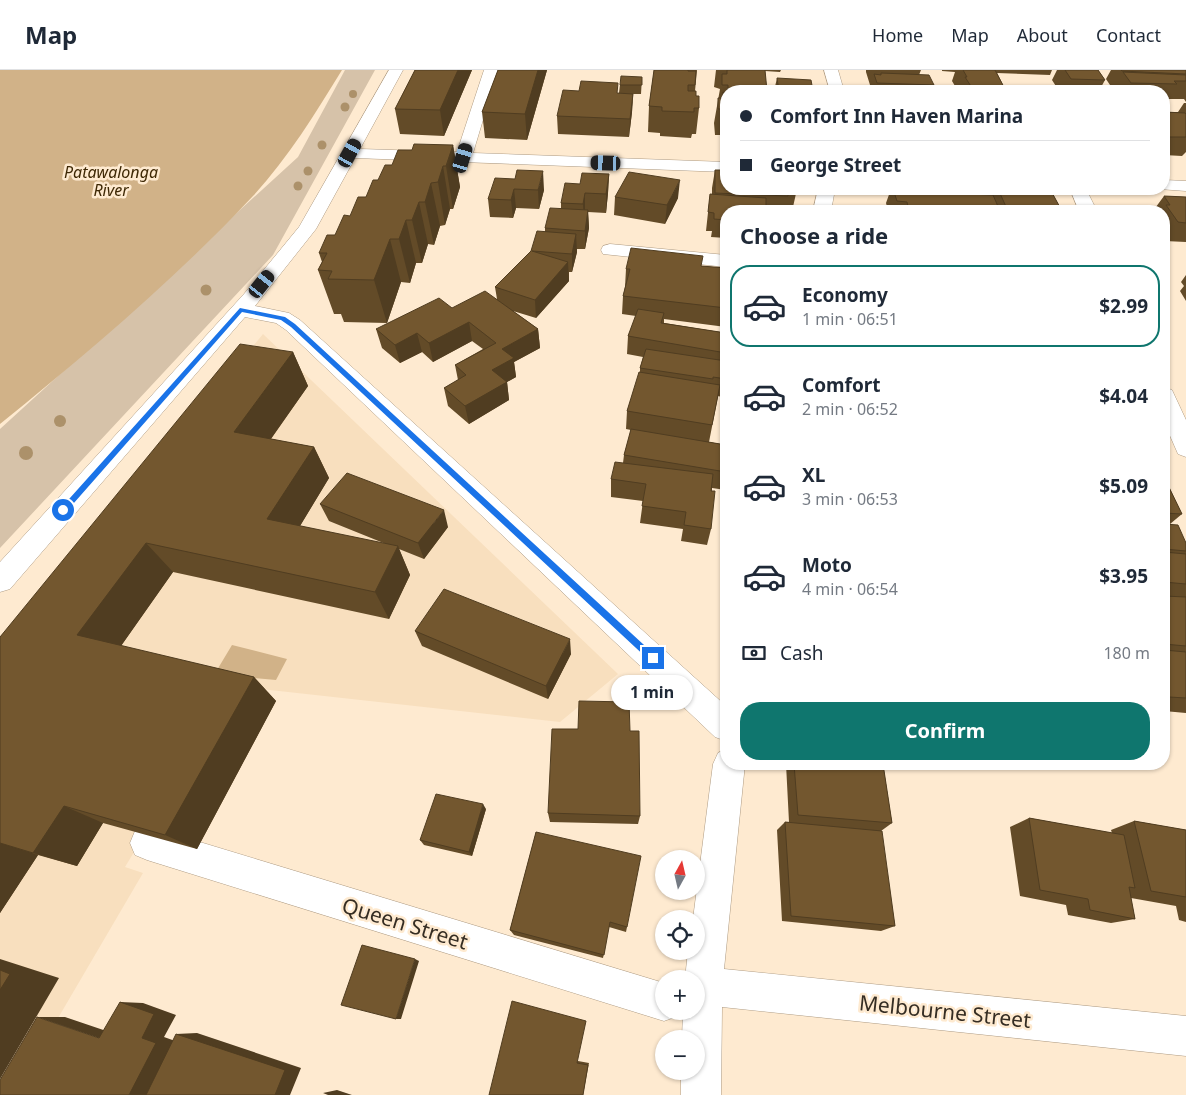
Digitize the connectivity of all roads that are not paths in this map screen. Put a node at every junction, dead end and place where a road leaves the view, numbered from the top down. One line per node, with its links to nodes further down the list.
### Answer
1 (396, 70): 5 (street)
2 (491, 70): 6 (street)
3 (831, 70): 4 (street)
4 (835, 85)
5 (350, 153): 6 (street); 12 (street)
6 (463, 158): 7 (street)
7 (720, 167)
8 (1170, 185): 9 (street)
9 (1186, 186)
10 (610, 250): 11 (street)
11 (720, 260)
12 (240, 310): 15 (street); 16 (street)
13 (1170, 409): 14 (street)
14 (1186, 448)
15 (0, 581)
16 (720, 720)
17 (727, 770): 19 (street)
18 (147, 843): 20 (street, Queen Street)
19 (704, 970)
20 (655, 999)
21 (705, 1004): 23 (street, Melbourne Street)
22 (700, 1020): 24 (street)
23 (1186, 1036)
24 (701, 1095)

